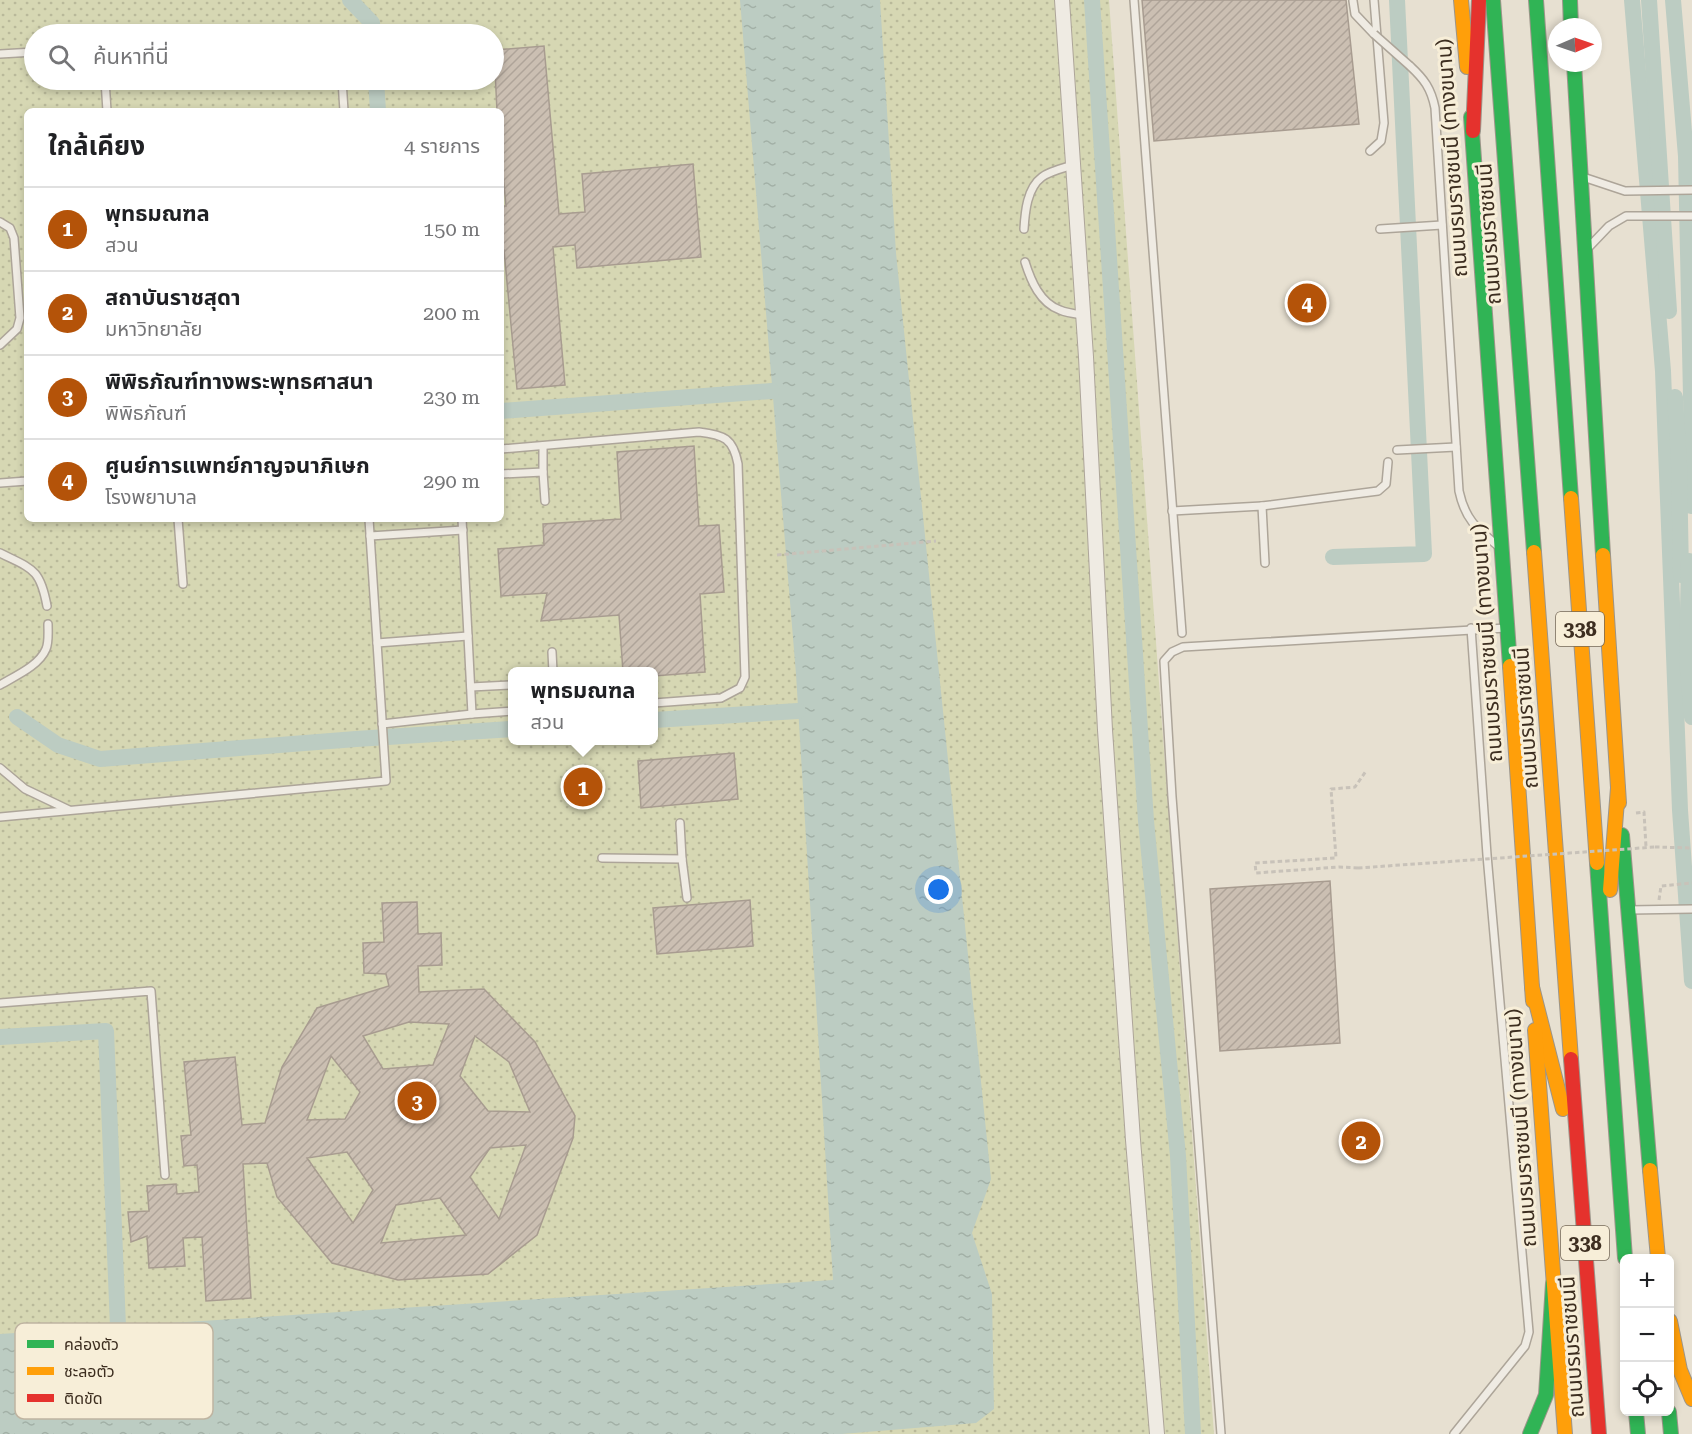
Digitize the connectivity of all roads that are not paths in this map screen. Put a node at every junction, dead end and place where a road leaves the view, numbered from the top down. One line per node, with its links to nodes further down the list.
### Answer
1 (1062, 0): 20 (street)
2 (1134, 0): 43 (lane)
3 (1374, 0): 19 (lane)
4 (1461, 0): 18 (main road, ถนนบรมราชชนนี (ทางขนาน) / 338)
5 (1479, 0): 18 (main road)
6 (1493, 0): 82 (main road, ถนนบรมราชชนนี / 338)
7 (1536, 0): 79 (main road, 338)
8 (1570, 0): 10 (main road)
9 (1353, 1): 25 (lane, bridge)
10 (1571, 18)
11 (24, 53): 12 (lane)
12 (0, 54)
13 (1575, 72): 21 (main road, 338)
14 (106, 90): 16 (lane)
15 (343, 90): 17 (lane)
16 (107, 108)
17 (344, 108)
18 (1473, 131): 49 (main road, ถนนบรมราชชนนี (ทางขนาน) / 338)
19 (1370, 151)
20 (1073, 165): 26 (lane); 30 (street)
21 (1581, 177): 22 (lane); 28 (main road, 338)
22 (1692, 190)
23 (1692, 216): 28 (lane)
24 (0, 222): 31 (lane)
25 (1442, 225): 27 (lane); 33 (lane)
26 (1024, 229)
27 (1380, 229)
28 (1584, 253): 70 (main road, 338)
29 (1025, 262): 30 (lane)
30 (1083, 315): 91 (street)
31 (0, 345)
32 (543, 446): 34 (lane); 37 (lane); 65 (lane)
33 (1456, 447): 35 (lane); 49 (lane)
34 (504, 448)
35 (1401, 450)
36 (1388, 462): 42 (lane)
37 (543, 472): 38 (lane); 41 (lane)
38 (504, 474)
39 (24, 481): 40 (lane)
40 (0, 483)
41 (545, 501)
42 (1262, 506): 43 (lane); 51 (lane)
43 (1172, 510): 57 (lane)
44 (178, 522): 52 (lane)
45 (369, 522): 48 (lane)
46 (462, 522): 47 (lane)
47 (463, 530): 48 (lane); 58 (lane)
48 (370, 536): 59 (lane)
49 (1501, 549): 55 (main road, ถนนบรมราชชนนี (ทางขนาน) / 338)
50 (0, 553): 53 (lane)
51 (1265, 563)
52 (183, 584)
53 (47, 606)
54 (48, 624): 62 (lane)
55 (1507, 627): 56 (lane); 80 (main road, ถนนบรมราชชนนี (ทางขนาน) / 338)
56 (1471, 628): 92 (lane); 93 (lane)
57 (1182, 633)
58 (468, 636): 59 (lane); 64 (lane)
59 (377, 643): 68 (lane)
60 (552, 652): 61 (lane)
61 (553, 667)
62 (0, 685)
63 (508, 685): 64 (lane)
64 (471, 687): 67 (lane)
65 (658, 703)
66 (508, 711): 67 (lane)
67 (472, 714): 68 (lane)
68 (382, 724): 71 (lane)
69 (0, 768): 71 (lane)
70 (1618, 788): 78 (main road, 338); 79 (main road)
71 (70, 811): 72 (lane)
72 (0, 817)
73 (680, 823): 75 (lane)
74 (602, 858): 75 (lane)
75 (682, 859): 76 (lane)
76 (687, 898)
77 (1692, 909): 78 (lane)
78 (1628, 910): 85 (main road, 338)
79 (1604, 976): 84 (main road, 338)
80 (1532, 987): 82 (main road); 86 (main road, ถนนบรมราชชนนี (ทางขนาน) / 338)
81 (0, 1003): 83 (lane)
82 (1579, 1170): 96 (main road, ถนนบรมราชชนนี / 338)
83 (165, 1174)
84 (1625, 1254)
85 (1659, 1254)
86 (1553, 1283): 94 (main road); 95 (main road)
87 (1674, 1341): 88 (main road)
88 (1692, 1400)
89 (1636, 1416): 97 (main road)
90 (1669, 1416): 98 (main road)
91 (1158, 1434)
92 (1221, 1434)
93 (1454, 1434)
94 (1530, 1434)
95 (1565, 1434)
96 (1599, 1434)
97 (1638, 1434)
98 (1671, 1434)

